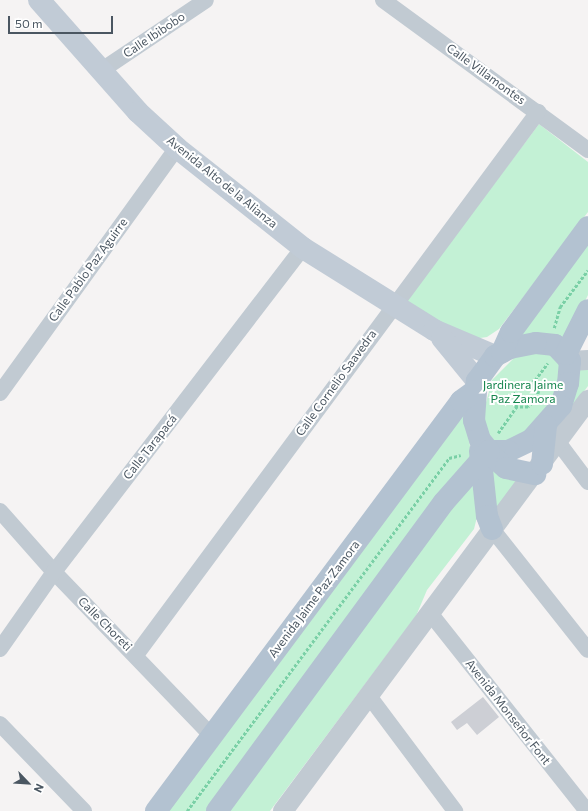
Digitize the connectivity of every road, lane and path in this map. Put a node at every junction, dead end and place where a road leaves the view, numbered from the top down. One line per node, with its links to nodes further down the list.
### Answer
1 (39, 0): 4 (main road, Avenida Alto de la Alianza)
2 (206, 0): 4 (street, Calle Ibibobo)
3 (383, 0): 5 (street, Calle Villamontes)
4 (102, 70): 6 (main road, Avenida Alto de la Alianza)
5 (538, 112): 7 (street, Calle Villamontes); 11 (street, Calle Cornelio Saavedra)
6 (177, 148): 9 (main road, Avenida Alto de la Alianza); 19 (street, Calle Pablo Paz Aguirre)
7 (588, 150)
8 (588, 227): 15 (main road)
9 (303, 248): 11 (main road, Avenida Alto de la Alianza); 28 (street, Calle Tarapacá)
10 (588, 270): 14 (path)
11 (394, 304): 13 (main road, Avenida Alto de la Alianza); 32 (street, Calle Cornelio Saavedra)
12 (588, 310): 16 (main road)
13 (434, 330): 15 (main road, Avenida Alto de la Alianza); 18 (main road, Avenida Alto de la Alianza)
14 (554, 331)
15 (499, 354): 16 (main road); 18 (main road, Avenida Jaime Paz Zamora)
16 (569, 358): 17 (path); 22 (main road)
17 (535, 380): 21 (path); 21 (path)
18 (476, 386): 23 (main road); 35 (main road, Avenida Jaime Paz Zamora)
19 (0, 393)
20 (588, 400): 22 (street)
21 (516, 407): 23 (path)
22 (552, 434): 23 (main road); 24 (main road); 25 (street)
23 (483, 450): 24 (main road); 27 (main road); 38 (path); 39 (main road)
24 (538, 469): 27 (street)
25 (588, 482)
26 (0, 511): 28 (street, Calle Choreti)
27 (492, 529): 29 (street); 31 (street)
28 (54, 572): 30 (street, Calle Tarapacá); 32 (street, Calle Choreti)
29 (430, 613): 33 (street); 42 (street, Avenida Monseñor Font)
30 (0, 649)
31 (588, 650)
32 (136, 655): 35 (street, Calle Choreti)
33 (369, 696): 40 (street); 41 (street)
34 (0, 724): 36 (street)
35 (212, 736): 37 (main road, Avenida Jaime Paz Zamora)
36 (84, 811)
37 (156, 811)
38 (187, 811)
39 (217, 811)
40 (283, 811)
41 (455, 811)
42 (587, 811)

